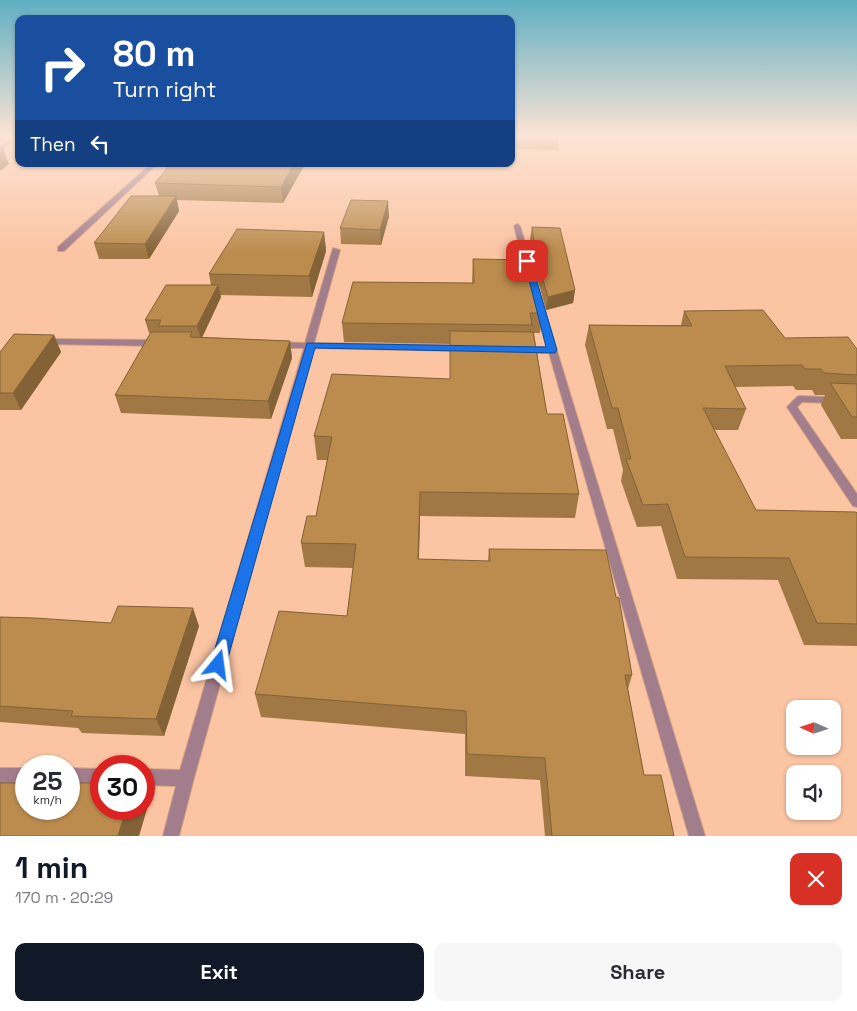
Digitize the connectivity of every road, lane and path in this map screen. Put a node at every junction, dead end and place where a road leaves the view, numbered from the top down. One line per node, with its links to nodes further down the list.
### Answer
1 (142, 175): 3 (street)
2 (517, 226): 11 (street)
3 (61, 249)
4 (336, 250): 8 (street)
5 (49, 342): 6 (street)
6 (166, 344)
7 (272, 345): 8 (street)
8 (311, 345): 9 (street); 17 (street)
9 (474, 349)
10 (513, 350): 11 (street)
11 (552, 350): 19 (street)
12 (857, 401): 13 (street)
13 (857, 503)
14 (0, 776): 15 (street)
15 (15, 776)
16 (155, 777): 17 (street)
17 (186, 778): 18 (street)
18 (171, 836)
19 (697, 836)

